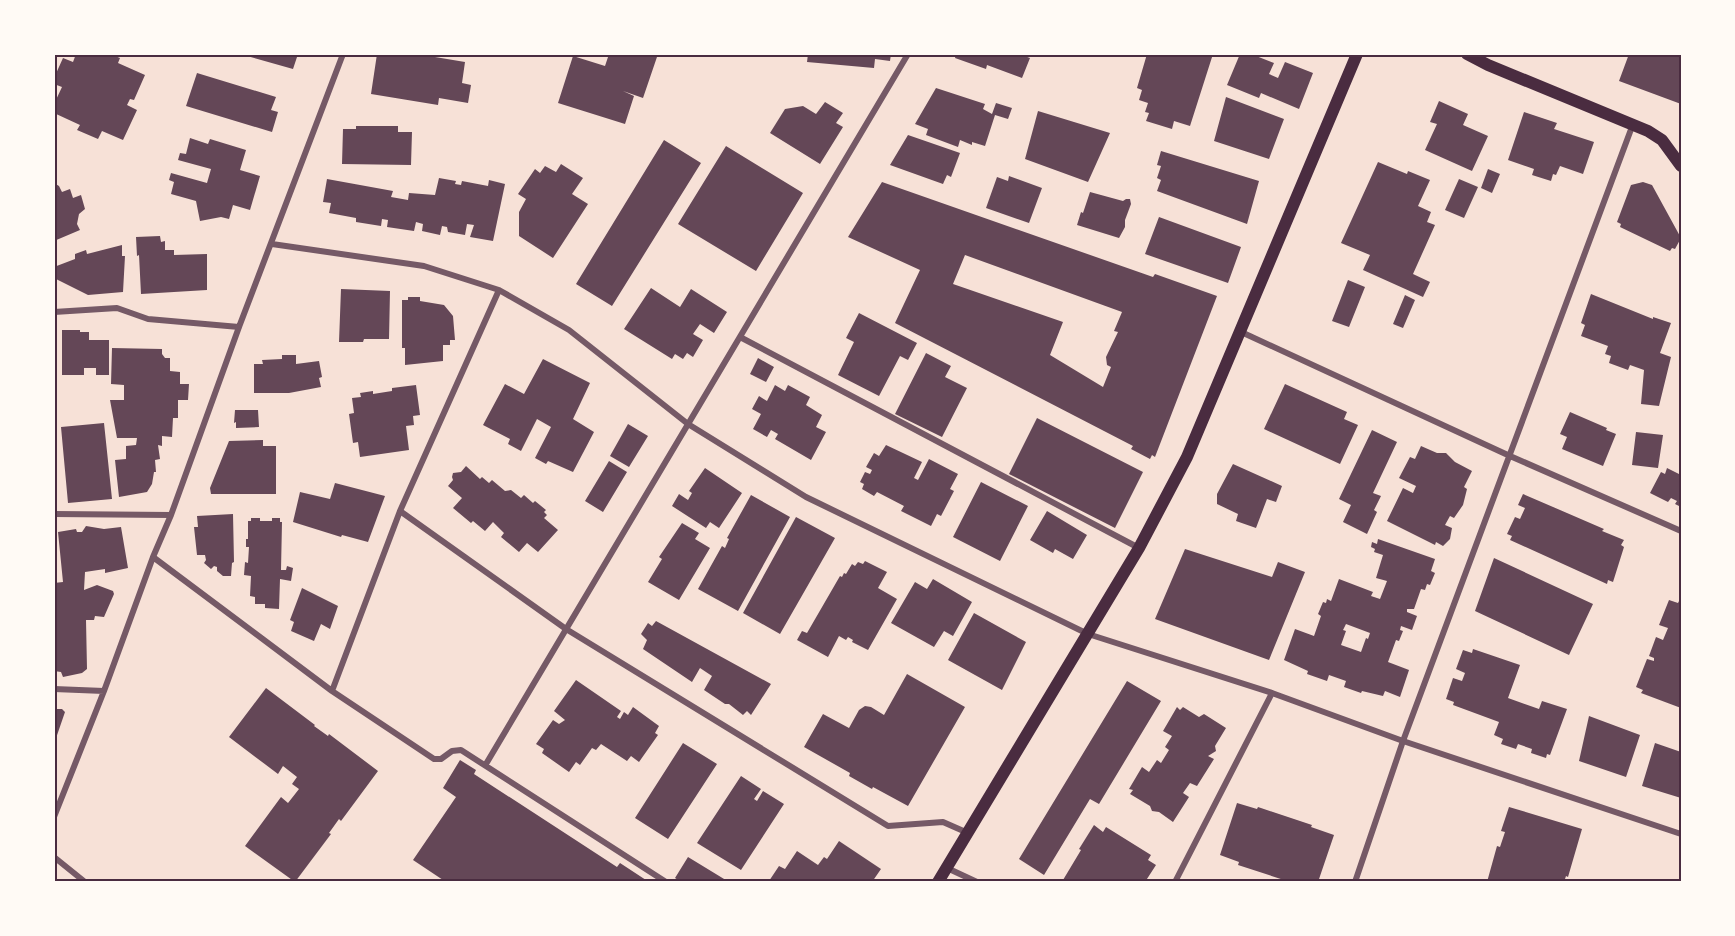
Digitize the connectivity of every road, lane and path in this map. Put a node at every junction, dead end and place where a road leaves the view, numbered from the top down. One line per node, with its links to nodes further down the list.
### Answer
1 (343, 54): 7 (street)
2 (908, 54): 12 (street)
3 (1358, 54): 11 (main road)
4 (1467, 54): 5 (main road)
5 (1633, 123): 6 (main road); 14 (street)
6 (1681, 166)
7 (272, 244): 8 (street); 10 (street)
8 (499, 290): 13 (street); 15 (street)
9 (54, 312): 10 (street)
10 (239, 327): 17 (street)
11 (1239, 331): 14 (street); 19 (main road)
12 (740, 337): 13 (street); 19 (street)
13 (688, 424): 21 (street); 22 (street)
14 (1510, 456): 18 (street); 27 (street)
15 (400, 511): 21 (street); 25 (street)
16 (54, 514): 17 (street)
17 (171, 515): 20 (street)
18 (1681, 531)
19 (1139, 548): 22 (main road)
20 (153, 557): 24 (street); 25 (street)
21 (566, 629): 28 (street); 30 (street)
22 (1088, 634): 26 (street); 30 (main road)
23 (54, 689): 24 (street)
24 (104, 691): 29 (street)
25 (332, 691): 28 (street)
26 (1272, 693): 27 (street); 38 (street)
27 (1403, 741): 31 (street); 39 (street)
28 (486, 764): 35 (street)
29 (54, 817)
30 (968, 833): 33 (main road)
31 (1681, 834)
32 (54, 856): 34 (street)
33 (947, 868): 36 (main road); 37 (street)
34 (85, 882)
35 (666, 882)
36 (938, 882)
37 (977, 882)
38 (1175, 882)
39 (1355, 882)

